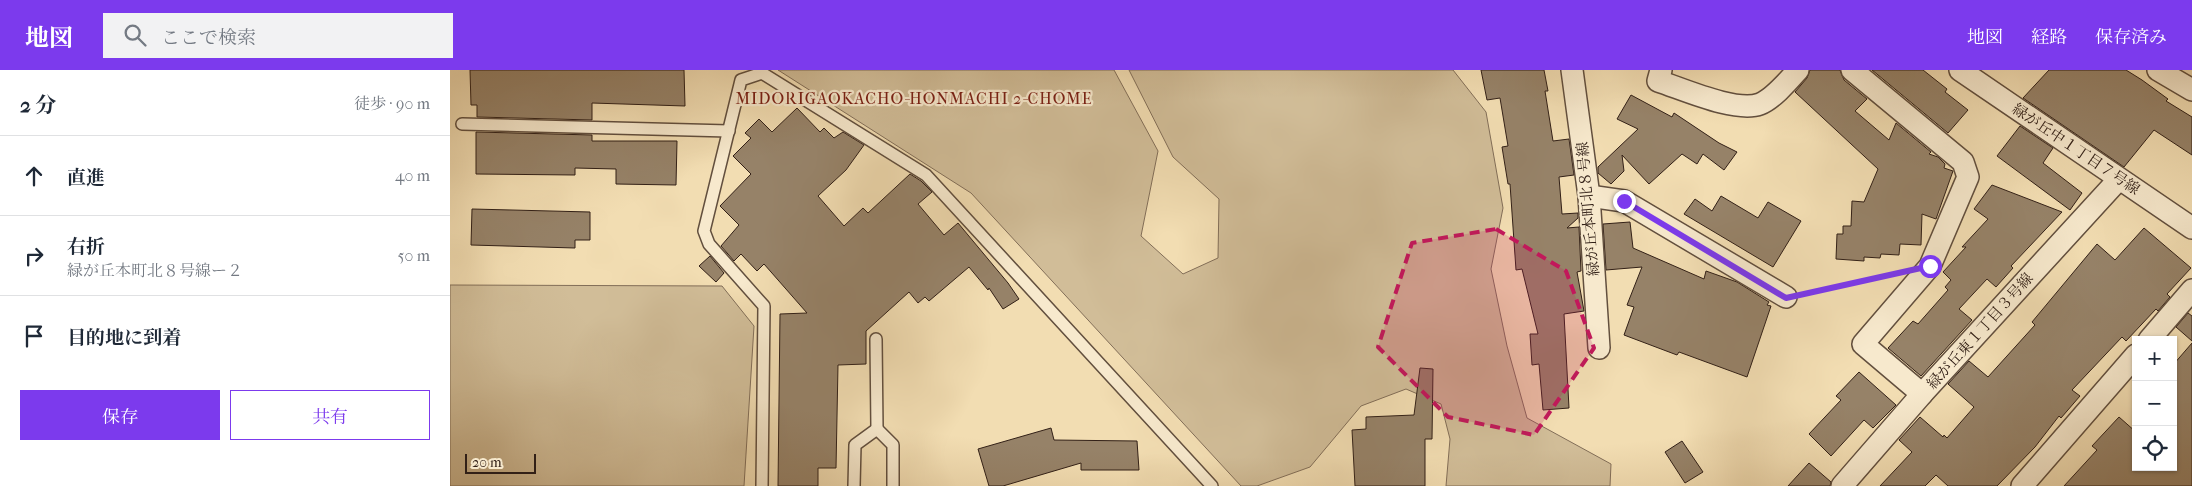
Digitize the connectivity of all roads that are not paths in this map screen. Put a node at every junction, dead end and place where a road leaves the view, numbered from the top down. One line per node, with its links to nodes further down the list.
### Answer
1 (1572, 70): 11 (street, 緑が丘本町北８号線)
2 (1661, 70): 3 (street)
3 (1798, 70)
4 (1852, 70): 19 (street)
5 (1960, 70): 10 (street, 緑が丘中１丁目７号線)
6 (2158, 70): 7 (street)
7 (2192, 90)
8 (462, 124): 9 (lane)
9 (729, 131): 21 (lane); 24 (lane)
10 (2119, 179): 12 (street, 緑が丘中１丁目７号線); 19 (street, 緑が丘東１丁目３号線)
11 (1589, 196): 14 (street); 17 (street, 緑が丘本町北８号線)
12 (2192, 228)
13 (2192, 290): 15 (street)
14 (1786, 298)
15 (2152, 336)
16 (876, 339): 20 (lane)
17 (1599, 348)
18 (2132, 360): 26 (street)
19 (1922, 394): 25 (street, 緑が丘東１丁目３号線)
20 (878, 429): 22 (lane); 23 (lane)
21 (762, 486)
22 (854, 486)
23 (893, 486)
24 (1212, 486)
25 (1842, 486)
26 (2022, 486)

